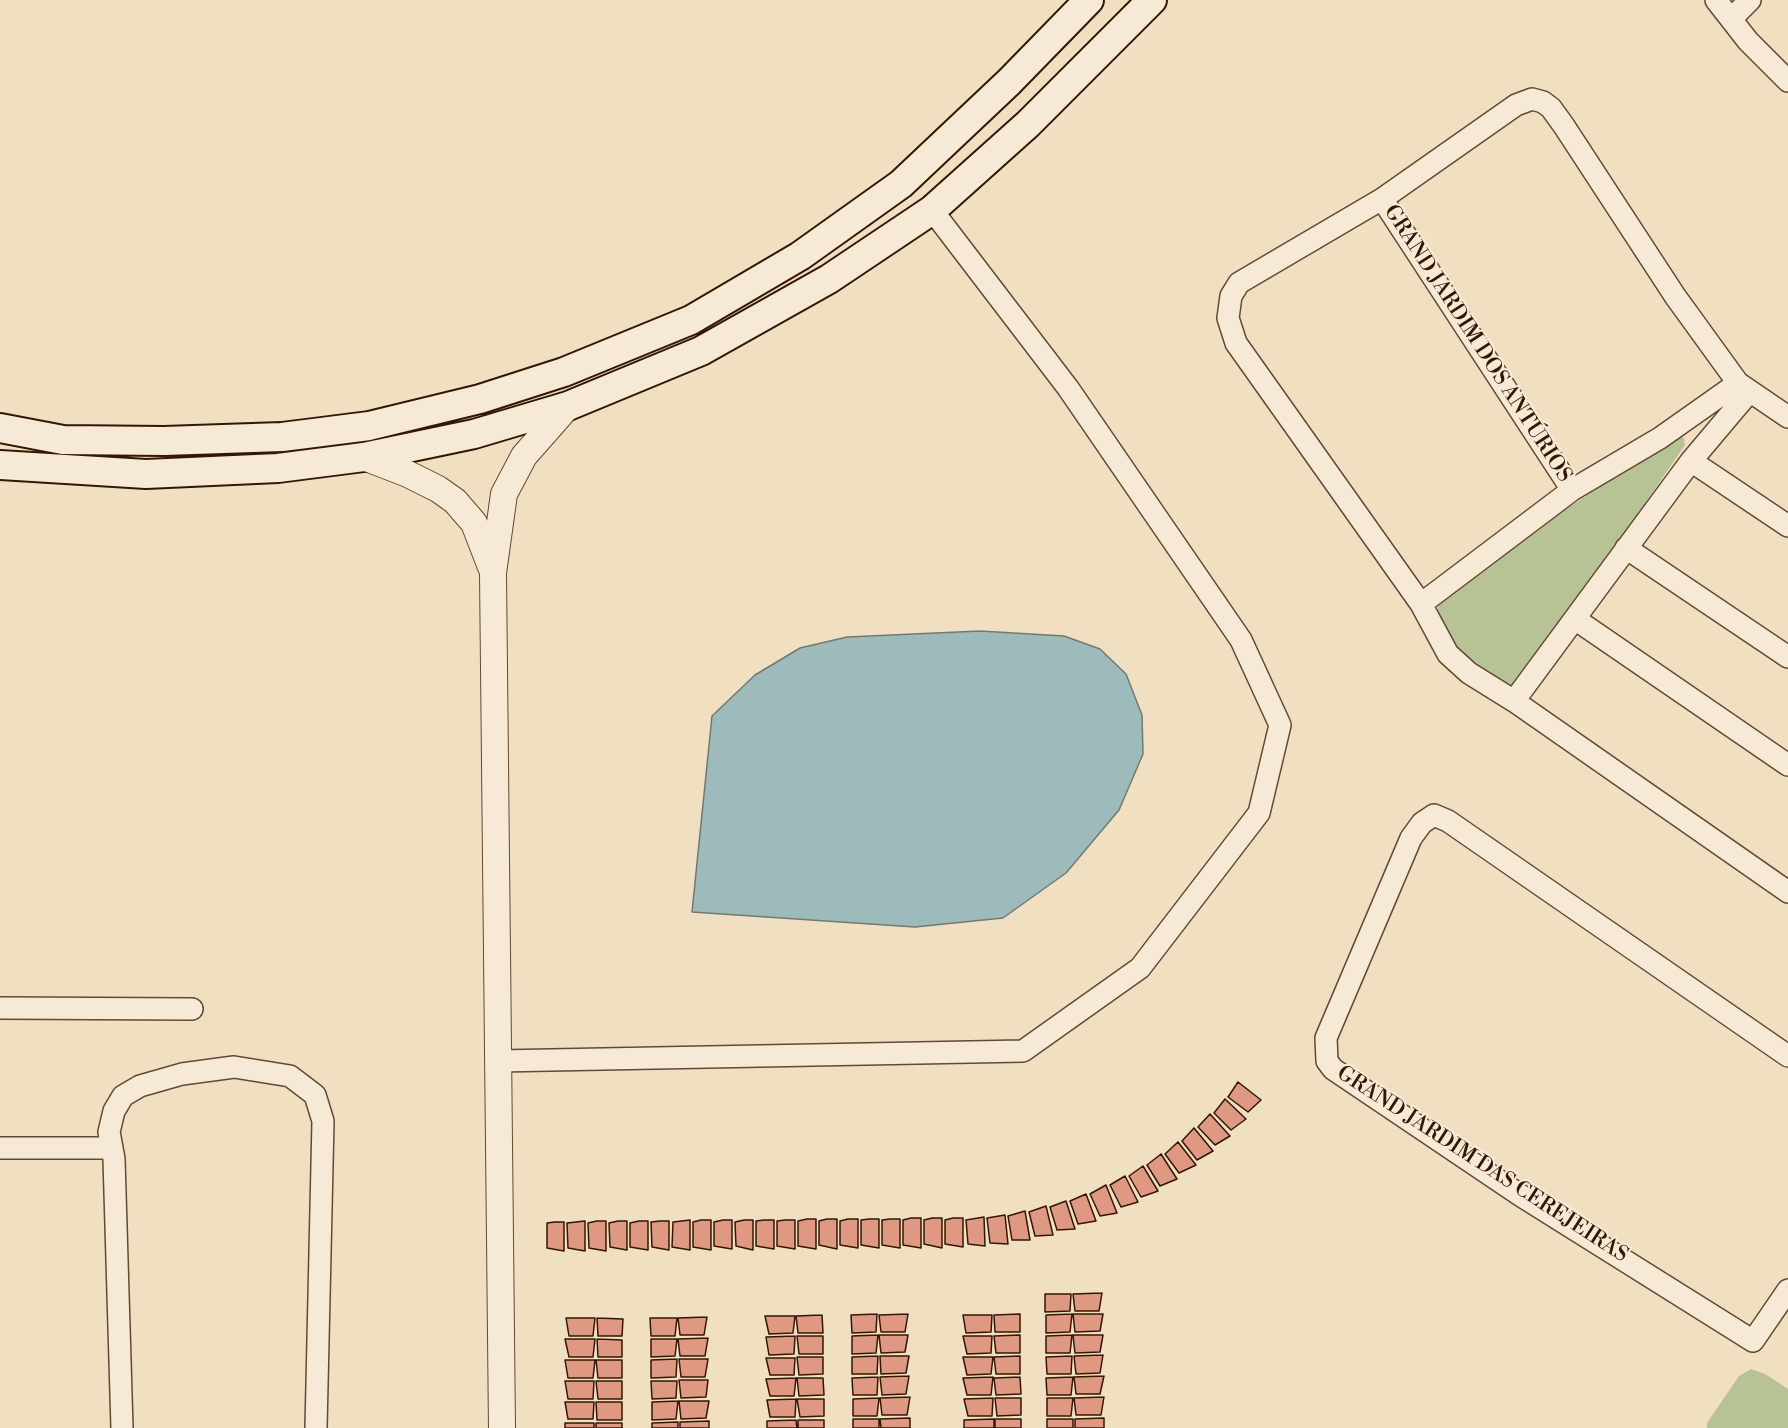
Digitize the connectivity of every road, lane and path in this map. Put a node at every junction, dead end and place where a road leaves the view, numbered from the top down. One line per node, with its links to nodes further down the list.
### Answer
1 (1089, 0): 12 (main road)
2 (1152, 0): 8 (main road)
3 (1716, 0): 5 (street)
4 (1750, 0): 5 (street)
5 (1731, 19): 6 (street)
6 (1788, 81)
7 (1382, 199): 9 (street, GRAND JARDIM DOS ANTÚRIOS); 16 (street, GRAND JARDIM DOS ANTÚRIOS); 20 (street, GRAND JARDIM DOS ANTÚRIOS)
8 (932, 210): 10 (main road); 29 (street)
9 (1744, 387): 11 (street, GRAND JARDIM DOS ANTÚRIOS); 14 (street); 16 (street, GRAND JARDIM DOS ANTÚRIOS)
10 (568, 406): 13 (main road); 19 (street)
11 (1788, 417)
12 (0, 428)
13 (364, 457): 15 (main road); 19 (street)
14 (1690, 461): 17 (street); 18 (street)
15 (0, 465)
16 (1572, 490): 20 (street, GRAND JARDIM DOS ANTÚRIOS)
17 (1788, 526)
18 (1626, 548): 21 (street); 22 (street)
19 (493, 573): 29 (street)
20 (1421, 604): 23 (street, GRAND JARDIM DOS ANTÚRIOS)
21 (1575, 619): 23 (street); 24 (street)
22 (1788, 657)
23 (1514, 701): 25 (street, GRAND JARDIM DOS ANTÚRIOS)
24 (1788, 765)
25 (1788, 892)
26 (0, 1008): 27 (street)
27 (192, 1009)
28 (1788, 1056): 32 (street, GRAND JARDIM DAS CEREJEIRAS)
29 (498, 1060): 35 (street)
30 (0, 1148): 31 (street)
31 (112, 1148): 33 (street); 34 (street)
32 (1788, 1290)
33 (122, 1428)
34 (316, 1428)
35 (502, 1428)

